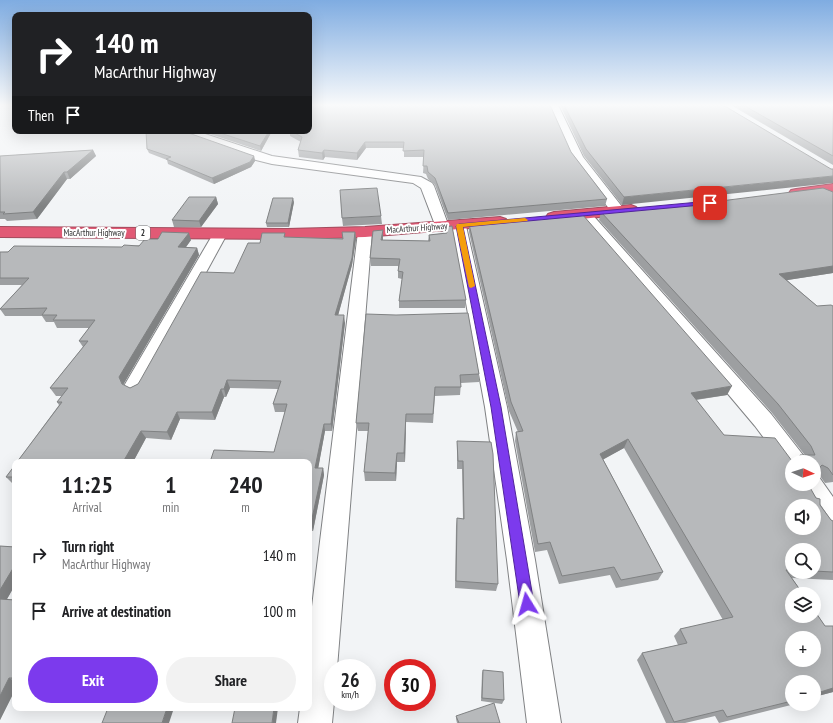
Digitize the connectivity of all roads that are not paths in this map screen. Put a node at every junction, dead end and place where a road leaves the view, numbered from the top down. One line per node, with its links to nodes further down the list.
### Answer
1 (207, 139): 10 (street)
2 (568, 139): 6 (street)
3 (829, 191): 4 (highway)
4 (785, 194)
5 (648, 208): 6 (highway)
6 (618, 211): 7 (highway)
7 (584, 214): 8 (highway); 15 (street)
8 (537, 218)
9 (514, 221): 10 (highway, MacArthur Highway / 2)
10 (451, 226): 12 (highway, MacArthur Highway / 2); 19 (street)
11 (0, 232): 13 (highway, MacArthur Highway / 2)
12 (365, 232): 13 (highway, MacArthur Highway / 2); 18 (street)
13 (220, 234): 14 (street)
14 (134, 386)
15 (790, 455)
16 (815, 491): 17 (street)
17 (833, 519)
18 (315, 723)
19 (544, 723)

